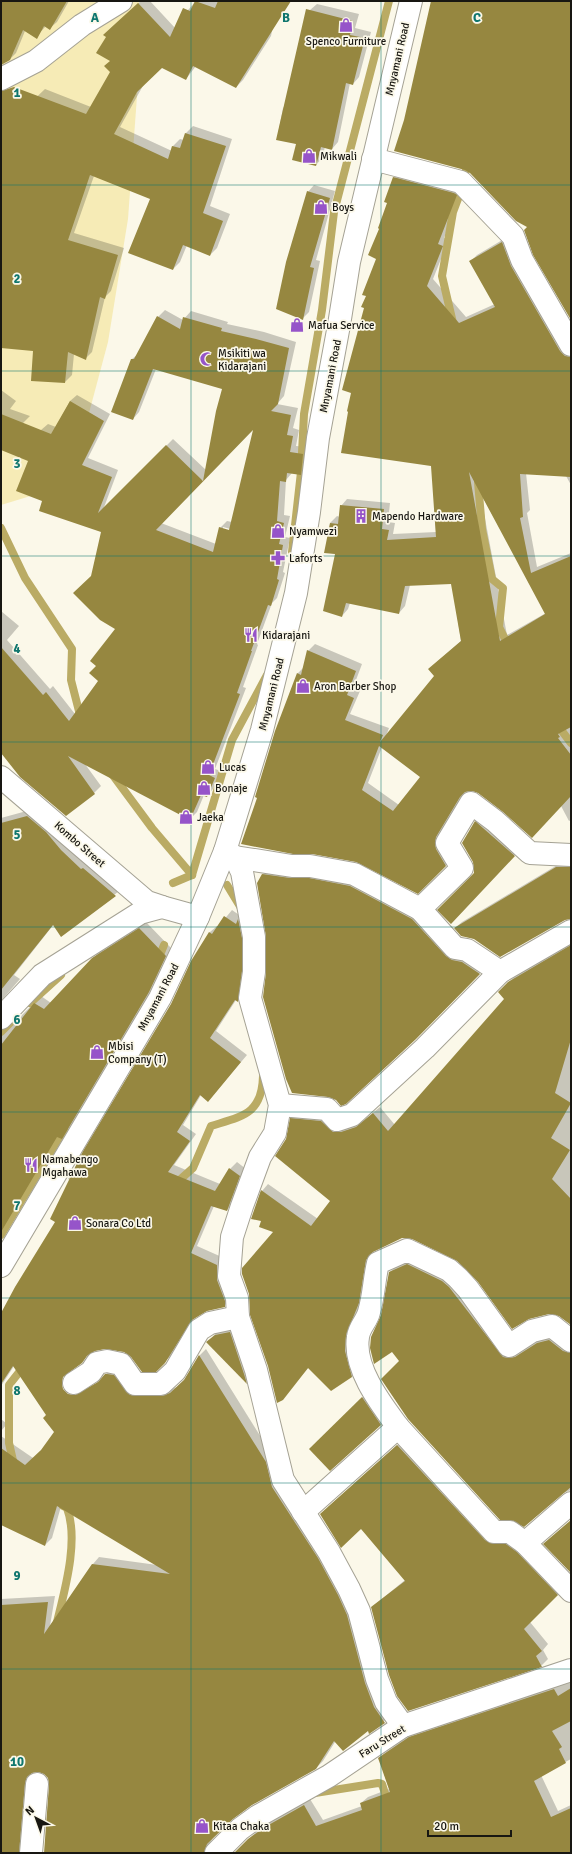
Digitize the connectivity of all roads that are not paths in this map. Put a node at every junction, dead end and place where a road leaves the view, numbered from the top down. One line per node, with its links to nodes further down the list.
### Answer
1 (121, 1): 3 (street)
2 (411, 1): 4 (street, Mnyamani Road)
3 (1, 79)
4 (373, 159): 5 (street); 7 (street, Mnyamani Road)
5 (571, 345)
6 (1, 777): 9 (street, Kombo Street)
7 (230, 854): 10 (street); 11 (street, Mnyamani Road); 15 (street)
8 (571, 855): 10 (street)
9 (162, 907): 11 (street, Kombo Street); 14 (street)
10 (420, 909): 13 (street)
11 (198, 917): 16 (street, Mnyamani Road)
12 (571, 930): 13 (street)
13 (500, 972): 15 (street)
14 (1, 1018)
15 (280, 1105): 17 (street)
16 (1, 1266)
17 (238, 1317): 19 (street); 22 (street)
18 (571, 1341): 20 (street)
19 (74, 1383)
20 (398, 1427): 22 (street); 23 (street)
21 (571, 1503): 23 (street)
22 (303, 1512): 26 (street)
23 (525, 1543): 24 (street)
24 (571, 1591)
25 (571, 1670): 26 (street, Faru Street)
26 (403, 1726): 29 (street, Faru Street)
27 (37, 1784): 28 (street)
28 (31, 1853)
29 (216, 1853)

